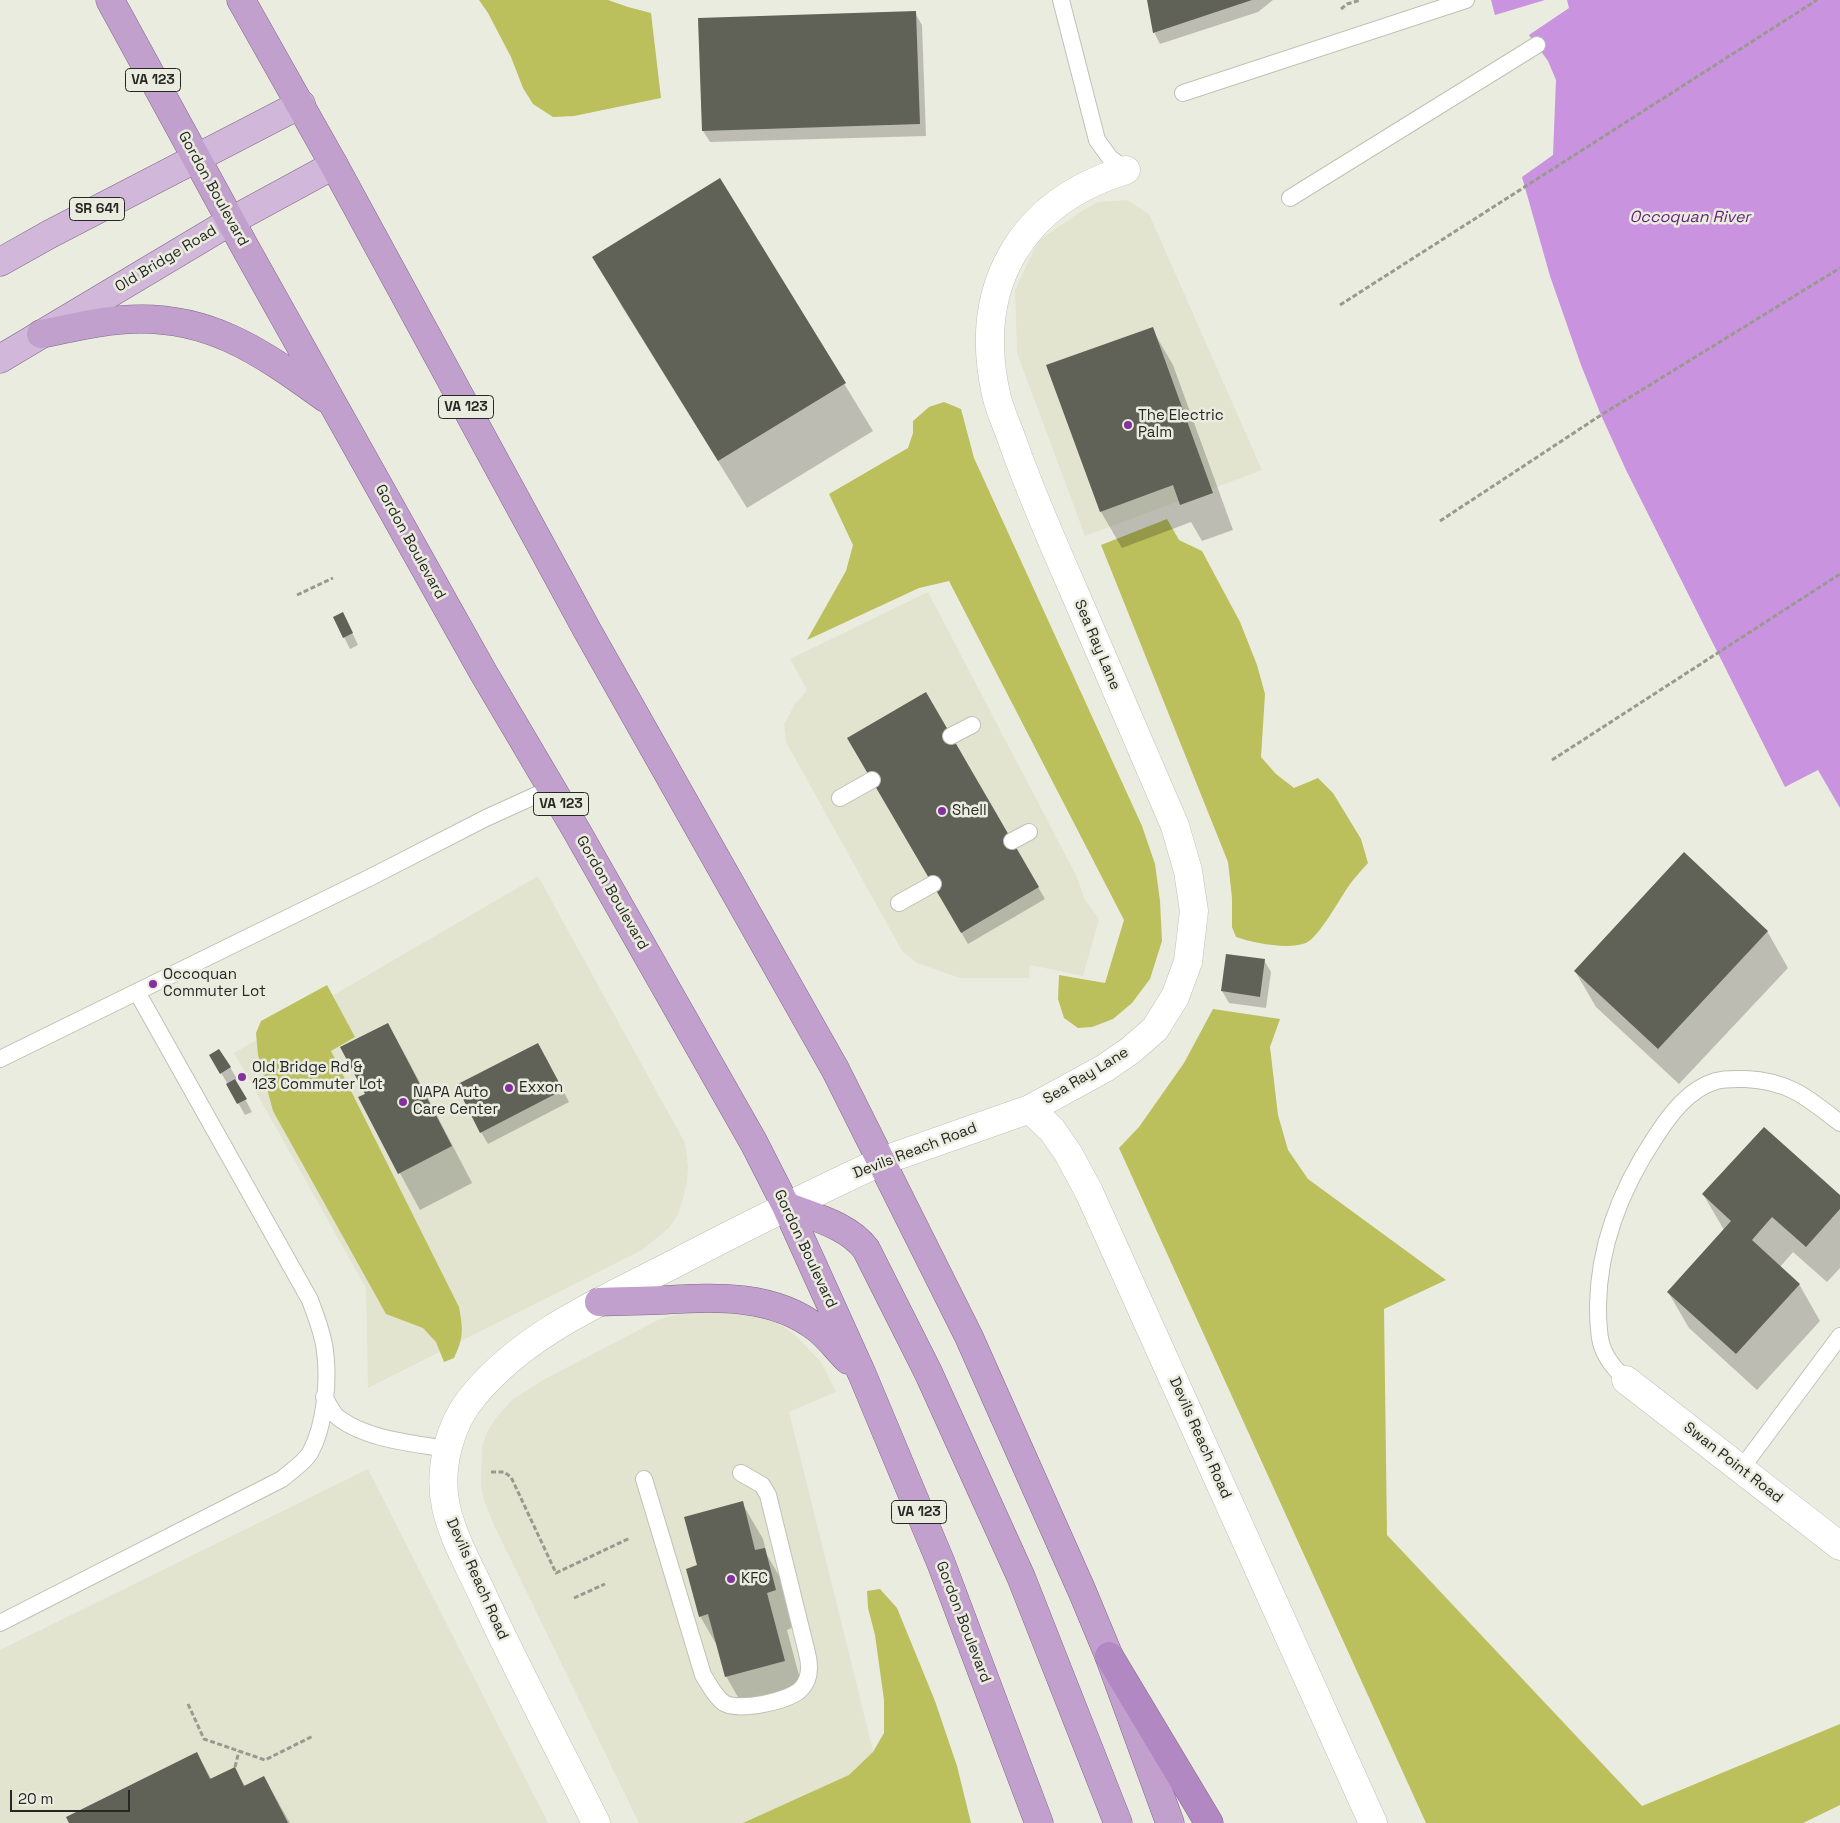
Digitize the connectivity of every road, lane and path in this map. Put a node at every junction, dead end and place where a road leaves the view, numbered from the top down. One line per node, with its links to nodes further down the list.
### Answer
1 (110, 0): 9 (highway, Gordon Boulevard / VA 123)
2 (241, 0): 8 (highway, VA 123)
3 (1061, 0): 11 (lane)
4 (1466, 0): 7 (lane)
5 (1817, 0): 16 (path)
6 (1537, 46): 12 (lane)
7 (1183, 93)
8 (301, 104): 9 (main road, SR 641); 10 (highway, VA 123)
9 (196, 159): 13 (highway, Gordon Boulevard / VA 123); 14 (main road, SR 641)
10 (334, 165): 13 (main road, Old Bridge Road); 38 (highway, VA 123)
11 (1126, 170): 36 (street, Sea Ray Lane)
12 (1290, 198)
13 (231, 221): 17 (main road, Old Bridge Road); 19 (highway, Gordon Boulevard / VA 123)
14 (0, 262)
15 (1840, 268): 20 (path)
16 (1340, 305)
17 (41, 334): 18 (main road, Old Bridge Road); 19 (highway)
18 (0, 359)
19 (333, 404): 28 (highway, Gordon Boulevard / VA 123)
20 (1440, 521)
21 (1840, 574): 26 (path)
22 (333, 578): 23 (path)
23 (297, 595)
24 (972, 725): 25 (lane)
25 (951, 736)
26 (1552, 760)
27 (872, 780): 29 (lane)
28 (552, 788): 34 (lane); 39 (highway, Gordon Boulevard / VA 123)
29 (840, 798)
30 (1029, 832): 31 (lane)
31 (1012, 841)
32 (933, 884): 33 (lane)
33 (899, 903)
34 (137, 992): 35 (lane); 44 (lane)
35 (0, 1059)
36 (1030, 1109): 38 (street, Devils Reach Road); 65 (street, Devils Reach Road)
37 (1840, 1123): 43 (lane)
38 (882, 1161): 39 (street, Devils Reach Road); 55 (highway, VA 123)
39 (786, 1206): 40 (street, Devils Reach Road); 42 (highway, Gordon Boulevard / VA 123); 62 (highway)
40 (599, 1302): 42 (highway); 45 (street, Devils Reach Road)
41 (1840, 1336): 46 (lane)
42 (862, 1374): 61 (highway, Gordon Boulevard / VA 123)
43 (1626, 1380): 46 (street, Swan Point Road)
44 (324, 1397): 45 (lane); 54 (lane)
45 (447, 1449): 60 (street, Devils Reach Road)
46 (1741, 1469): 51 (street, Swan Point Road)
47 (491, 1472): 50 (path)
48 (741, 1473): 49 (lane)
49 (644, 1478)
50 (633, 1537)
51 (1840, 1546)
52 (605, 1584): 53 (path)
53 (574, 1598)
54 (0, 1623)
55 (1109, 1656): 63 (highway, VA 123); 64 (highway)
56 (188, 1704): 58 (path)
57 (313, 1736): 58 (path)
58 (239, 1752): 59 (path)
59 (235, 1767)
60 (596, 1823)
61 (1038, 1823)
62 (1118, 1823)
63 (1170, 1823)
64 (1209, 1823)
65 (1373, 1823)

